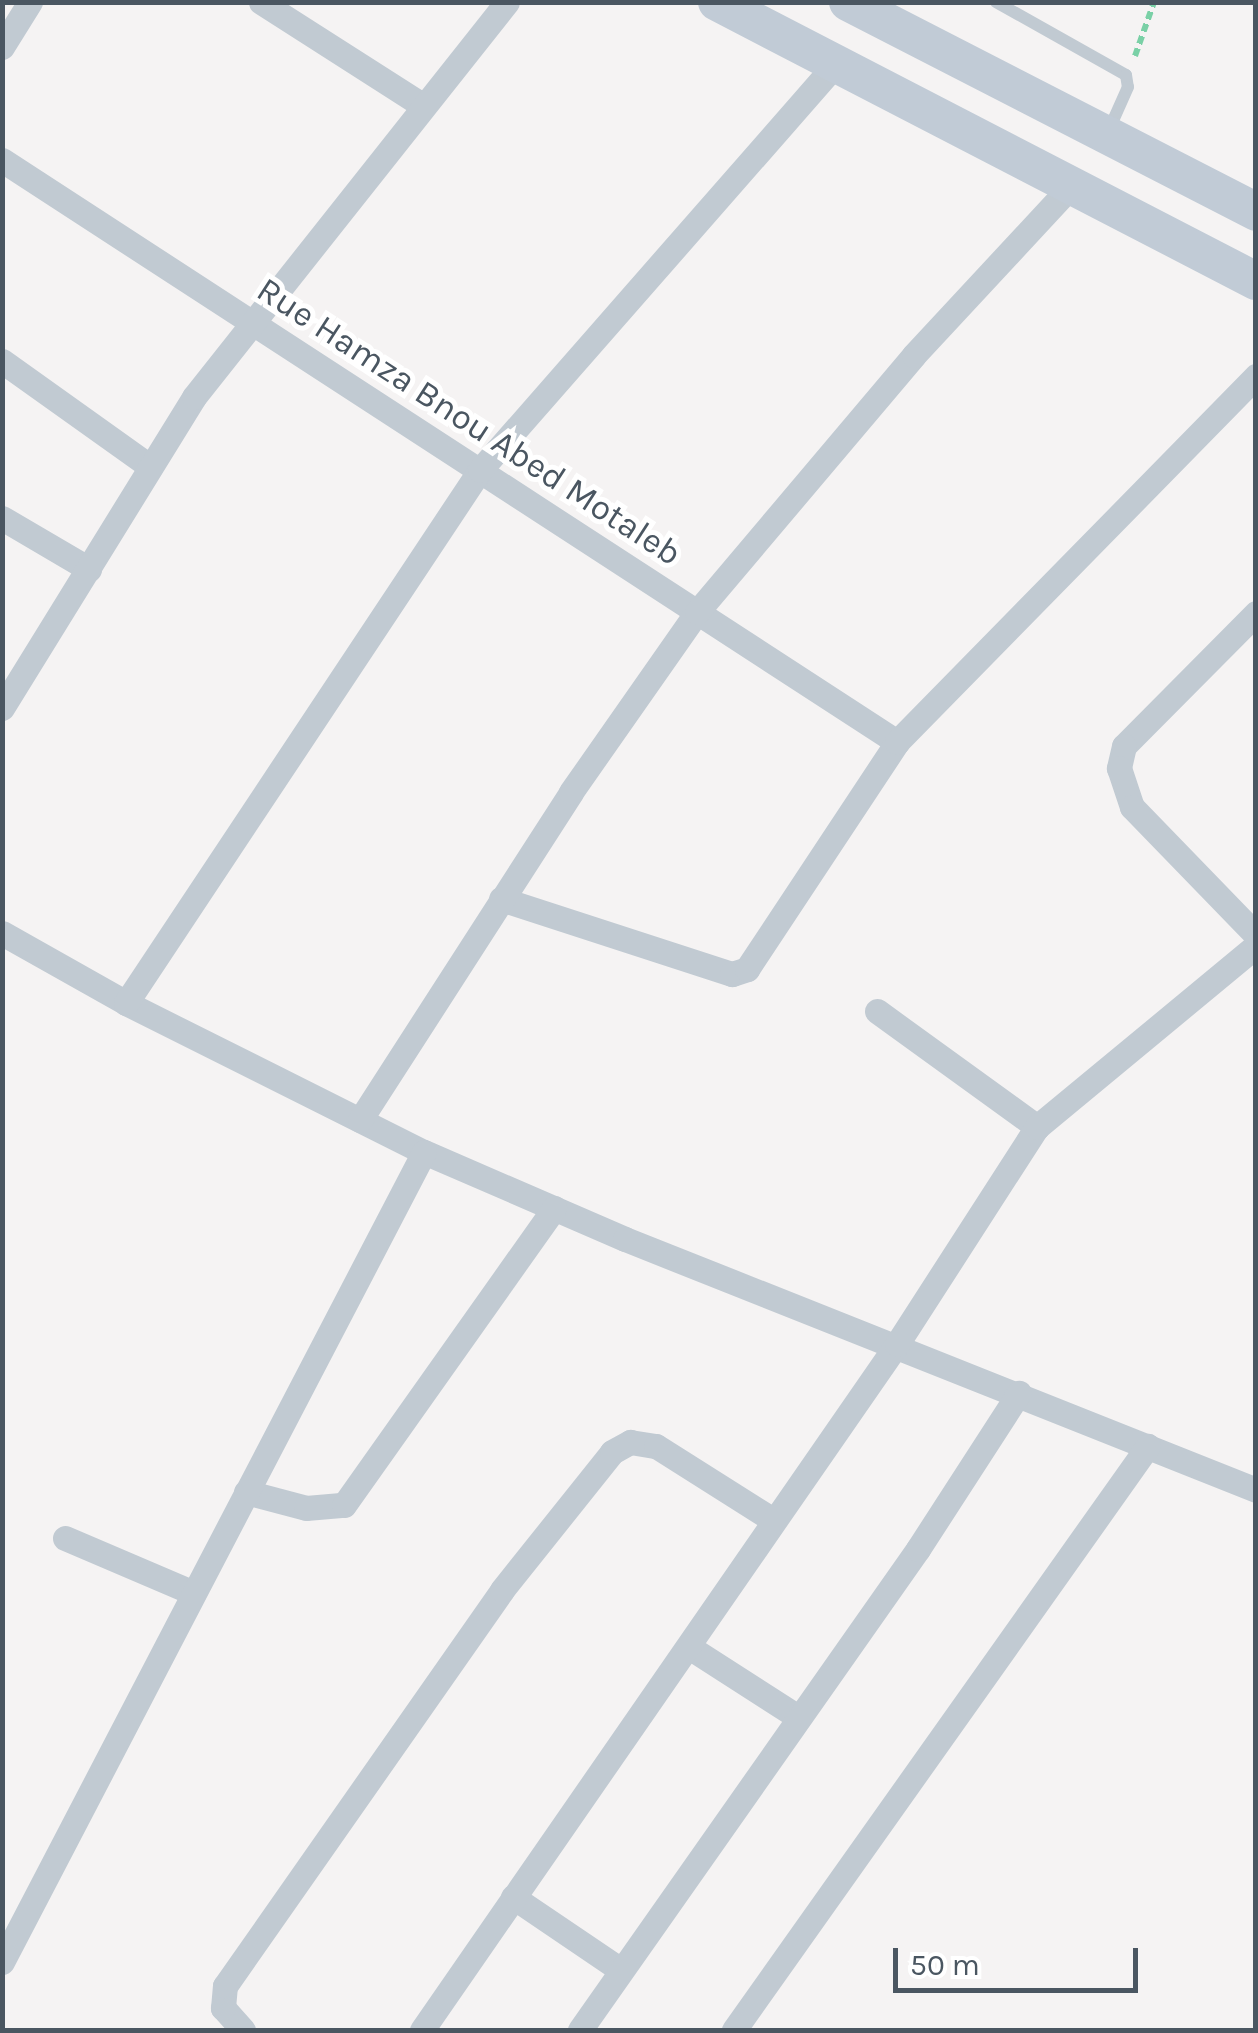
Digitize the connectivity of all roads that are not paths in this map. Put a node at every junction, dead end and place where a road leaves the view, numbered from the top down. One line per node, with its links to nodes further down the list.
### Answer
1 (30, 2): 7 (street)
2 (262, 2): 9 (street)
3 (506, 2): 9 (street)
4 (716, 2): 8 (street)
5 (848, 2): 10 (street)
6 (996, 2): 10 (lane)
7 (2, 48)
8 (832, 67): 12 (street); 19 (street)
9 (422, 106): 15 (street)
10 (1108, 134): 13 (street)
11 (2, 160): 15 (street, Rue Hamza Bnou Abed Motaleb)
12 (1072, 185): 14 (street); 22 (street)
13 (1256, 212)
14 (1256, 282)
15 (249, 320): 18 (street); 19 (street, Rue Hamza Bnou Abed Motaleb)
16 (2, 362): 18 (street)
17 (1256, 376): 25 (street)
18 (148, 465): 21 (street)
19 (480, 470): 22 (street, Rue Hamza Bnou Abed Motaleb); 30 (street)
20 (2, 518): 21 (street)
21 (89, 569): 24 (street)
22 (698, 612): 25 (street, Rue Hamza Bnou Abed Motaleb); 26 (street)
23 (1256, 613): 28 (street)
24 (2, 708)
25 (897, 742): 26 (street)
26 (501, 899): 32 (street)
27 (2, 933): 30 (street)
28 (1256, 935)
29 (1256, 946): 33 (street)
30 (126, 1004): 32 (street)
31 (877, 1011): 33 (street)
32 (360, 1120): 34 (street)
33 (1036, 1128): 36 (street)
34 (424, 1152): 35 (street); 40 (street)
35 (554, 1208): 36 (street); 40 (street)
36 (897, 1344): 37 (street); 41 (street)
37 (1019, 1394): 38 (street); 45 (street)
38 (1148, 1446): 39 (street); 52 (street)
39 (1256, 1490)
40 (246, 1492): 43 (street)
41 (770, 1518): 44 (street); 49 (street)
42 (65, 1538): 43 (street)
43 (194, 1594): 47 (street)
44 (688, 1647): 45 (street); 46 (street)
45 (798, 1718): 48 (street)
46 (513, 1897): 48 (street); 50 (street)
47 (2, 1962)
48 (621, 1970): 51 (street)
49 (243, 2030)
50 (422, 2030)
51 (580, 2030)
52 (734, 2030)

